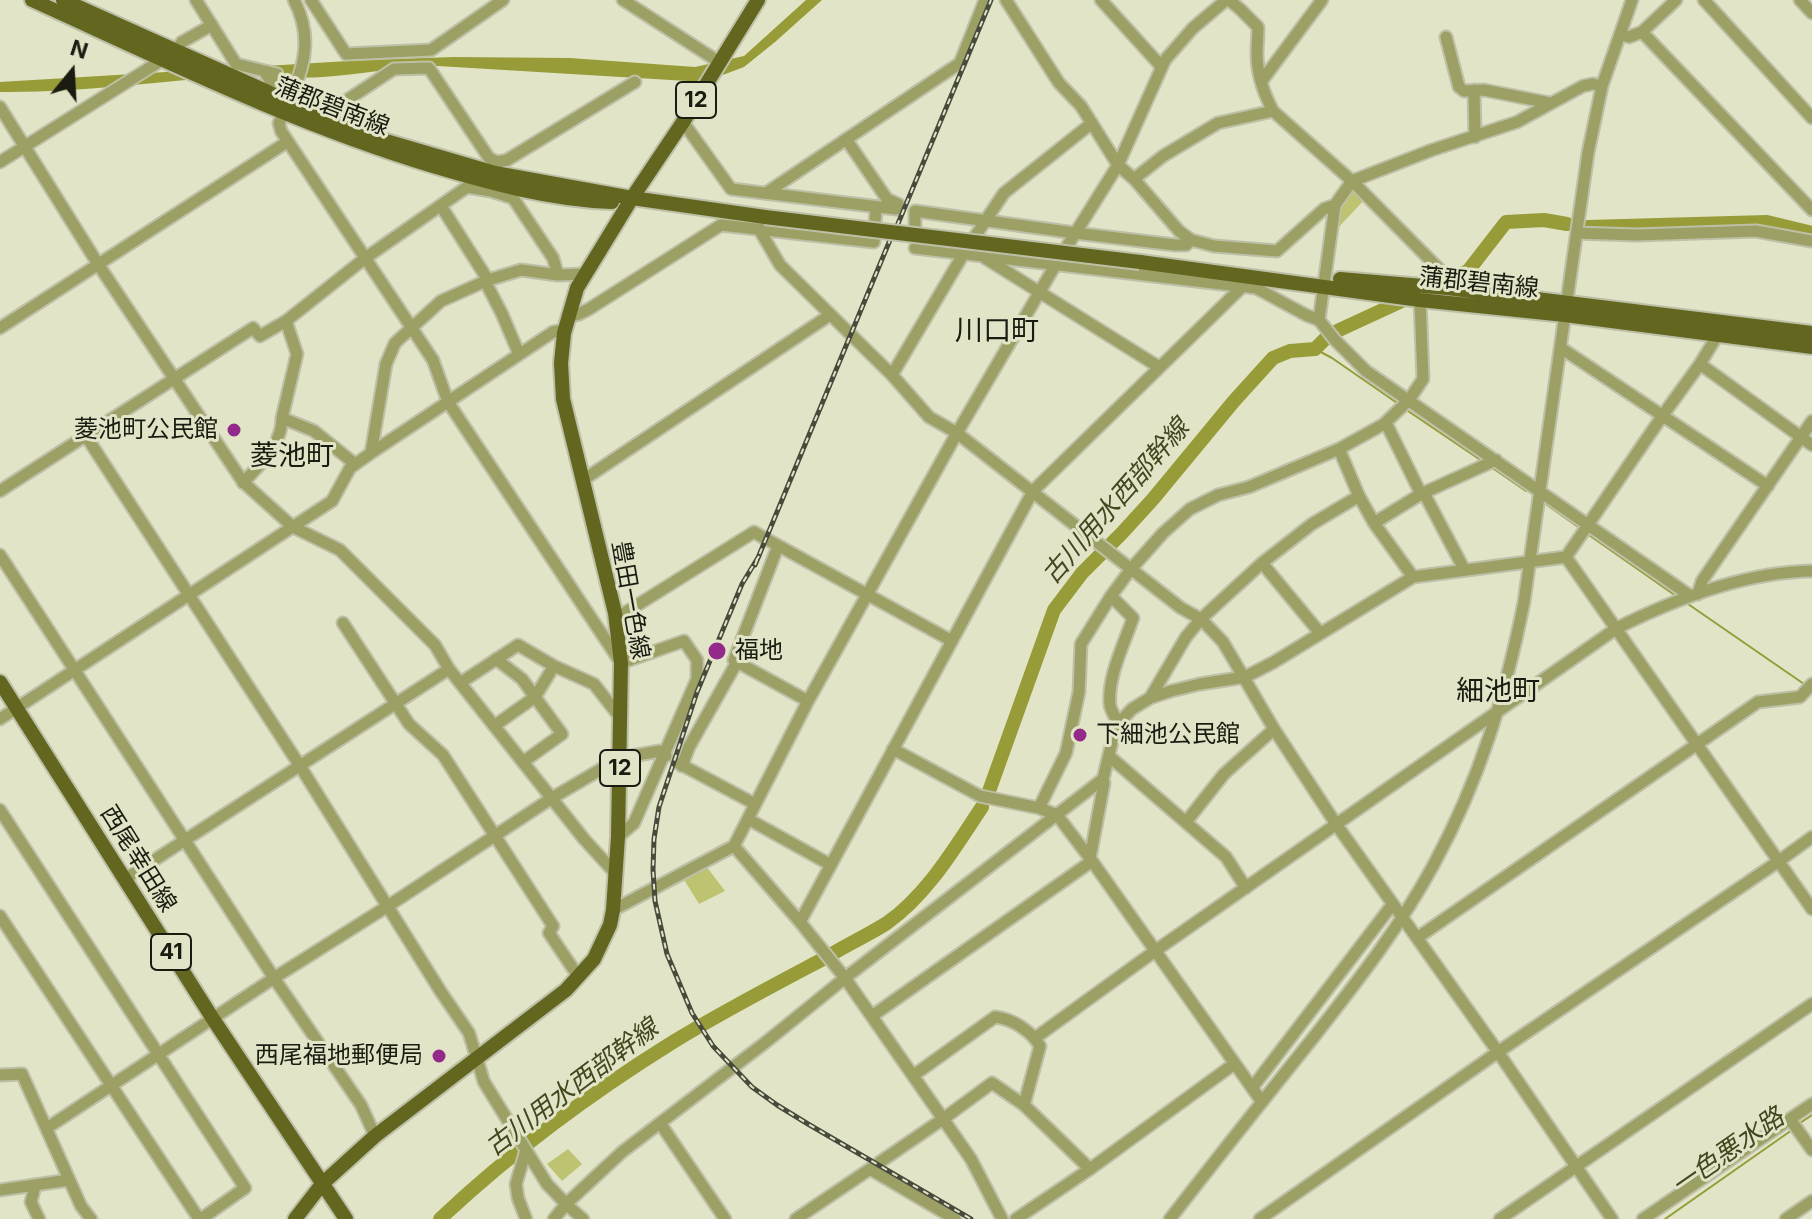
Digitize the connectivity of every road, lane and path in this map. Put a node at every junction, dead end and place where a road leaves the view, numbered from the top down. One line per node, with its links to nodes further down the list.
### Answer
1 (32, 0): 24 (main road, 蒲郡碧南線)
2 (63, 0): 23 (main road, 蒲郡碧南線)
3 (196, 0): 19 (street)
4 (294, 0): 34 (street)
5 (311, 0): 6 (street)
6 (503, 0)
7 (623, 0): 25 (street)
8 (758, 0): 25 (main road, 豊田一色線 / 12)
9 (985, 0): 41 (street)
10 (1101, 0): 26 (street)
11 (1227, 0): 26 (street); 29 (street)
12 (1322, 0): 29 (street)
13 (1632, 0): 21 (street)
14 (1676, 0): 20 (street)
15 (1704, 0): 36 (street)
16 (1800, 0): 18 (street)
17 (1012, 2): 39 (street)
18 (1812, 13)
19 (212, 25): 23 (street); 27 (street)
20 (1642, 32): 21 (street); 54 (street)
21 (1620, 34): 30 (street)
22 (1446, 37): 31 (street)
23 (176, 51): 34 (main road, 蒲郡碧南線)
24 (162, 60): 34 (main road, 蒲郡碧南線); 43 (street)
25 (719, 62): 38 (main road, 豊田一色線 / 12)
26 (1161, 69): 45 (street)
27 (264, 71)
28 (635, 82): 46 (street)
29 (1261, 82): 35 (street)
30 (1602, 86): 32 (street); 59 (street)
31 (1474, 90): 32 (street); 40 (street)
32 (1551, 104): 40 (street)
33 (0, 107): 43 (street)
34 (286, 107): 37 (main road, 蒲郡碧南線); 42 (street); 46 (main road, 蒲郡碧南線)
35 (1273, 111): 47 (street); 48 (street)
36 (1812, 118)
37 (328, 119): 46 (main road, 蒲郡碧南線); 46 (street)
38 (683, 122): 49 (street); 50 (main road, 豊田一色線 / 12)
39 (1092, 123): 45 (street); 55 (street)
40 (1475, 137): 48 (street)
41 (846, 139): 49 (street); 53 (street)
42 (287, 142): 65 (street); 66 (street)
43 (25, 146): 44 (street); 66 (street)
44 (0, 162)
45 (1118, 165): 47 (street); 58 (street)
46 (494, 178): 50 (main road, 蒲郡碧南線); 52 (street); 69 (street)
47 (1134, 179): 60 (street)
48 (1352, 181): 51 (street); 73 (street)
49 (766, 193): 53 (street)
50 (632, 198): 56 (main road, 蒲郡碧南線); 68 (main road, 豊田一色線 / 12)
51 (1335, 205): 60 (street); 71 (street)
52 (441, 206): 65 (street); 70 (street)
53 (876, 207): 56 (street)
54 (1812, 210)
55 (984, 221): 57 (street); 58 (street); 63 (street)
56 (762, 223): 71 (main road, 蒲郡碧南線, bridge); 77 (street); 78 (street)
57 (915, 229)
58 (1075, 233): 60 (street); 67 (street)
59 (1577, 233): 61 (street); 76 (street)
60 (1191, 240)
61 (1812, 241)
62 (915, 248): 63 (street)
63 (964, 253): 64 (street); 91 (street)
64 (981, 255): 67 (street); 74 (street)
65 (364, 259): 80 (street); 82 (street)
66 (98, 264): 81 (street); 92 (street)
67 (1056, 264): 72 (street); 74 (street)
68 (585, 274): 69 (street); 78 (main road, 豊田一色線 / 12)
69 (558, 275): 70 (street)
70 (486, 280): 82 (street); 88 (street)
71 (1324, 282): 73 (main road, 蒲郡碧南線); 75 (main road, 蒲郡碧南線); 79 (street)
72 (1242, 287): 79 (street); 90 (street)
73 (1447, 288): 76 (main road, 蒲郡碧南線)
74 (1039, 292): 90 (street); 99 (street)
75 (1420, 300): 76 (main road, 蒲郡碧南線); 94 (street)
76 (1566, 309): 84 (main road, 蒲郡碧南線); 85 (main road, 蒲郡碧南線); 87 (street)
77 (830, 315): 91 (street); 107 (street)
78 (568, 317): 83 (main road, 豊田一色線 / 12)
79 (1319, 320): 94 (street)
80 (286, 321): 92 (street); 96 (street)
81 (0, 328)
82 (411, 328): 93 (street); 104 (street)
83 (564, 333): 88 (street); 107 (main road, 豊田一色線 / 12)
84 (1812, 333)
85 (1717, 336): 86 (main road, 蒲郡碧南線); 89 (street)
86 (1812, 347)
87 (1561, 348): 95 (street); 110 (street)
88 (519, 354): 93 (street)
89 (1700, 364): 95 (street); 101 (street)
90 (1159, 367): 112 (street)
91 (892, 375): 99 (street)
92 (175, 378): 100 (street); 108 (street)
93 (448, 402): 104 (street); 139 (street)
94 (1404, 404): 98 (street); 105 (street)
95 (1663, 415): 109 (street); 117 (street)
96 (282, 418): 106 (street); 108 (street)
97 (1812, 421): 101 (street)
98 (1386, 423): 103 (street); 113 (street)
99 (957, 433): 112 (street); 128 (street)
100 (86, 436): 111 (street); 127 (street)
101 (1802, 437): 102 (street); 109 (street)
102 (1812, 445)
103 (1339, 449): 114 (street); 123 (street)
104 (371, 453): 106 (street)
105 (1490, 462): 110 (street); 113 (street)
106 (355, 464): 116 (street)
107 (583, 480): 131 (main road, 豊田一色線 / 12)
108 (243, 483): 116 (street)
109 (1768, 486): 130 (street)
110 (1539, 490): 117 (street); 121 (street)
111 (0, 491)
112 (1033, 491): 123 (street); 136 (street)
113 (1421, 494): 115 (street); 124 (street)
114 (1359, 496): 115 (street); 122 (street)
115 (1374, 523): 126 (street)
116 (293, 527): 127 (street); 142 (street)
117 (1585, 528): 120 (street); 130 (street)
118 (770, 541): 128 (street); 131 (street); 138 (street)
119 (0, 555): 141 (street)
120 (1566, 557): 121 (street); 134 (street)
121 (1529, 561): 124 (street); 152 (street)
122 (1262, 563): 132 (street); 135 (street)
123 (1131, 569): 129 (street); 132 (street)
124 (1464, 569): 126 (street)
125 (1812, 571): 130 (street)
126 (1413, 577): 135 (street)
127 (188, 594): 141 (street); 164 (street)
128 (867, 595): 136 (street); 149 (street)
129 (1111, 596): 155 (street); 168 (street)
130 (1687, 597): 134 (street)
131 (615, 619): 139 (main road, 豊田一色線 / 12)
132 (1201, 619): 143 (street); 148 (street)
133 (343, 623): 150 (street)
134 (1617, 628): 152 (street); 158 (street)
135 (1320, 633): 143 (street)
136 (952, 641): 159 (street)
137 (496, 659): 140 (street); 145 (street); 147 (street)
138 (737, 662): 149 (street); 162 (street)
139 (621, 663): 153 (main road, 豊田一色線 / 12); 162 (street)
140 (554, 666): 147 (street); 153 (street)
141 (74, 669): 151 (street); 177 (street)
142 (449, 669): 145 (street); 150 (street)
143 (1245, 677): 148 (street); 157 (street)
144 (0, 682): 151 (main road, 西尾幸田線 / 41)
145 (460, 683): 156 (street)
146 (1812, 684): 158 (street)
147 (535, 697): 156 (street); 163 (street)
148 (1150, 698): 155 (street)
149 (808, 701): 167 (street)
150 (396, 704): 164 (street); 174 (street)
151 (16, 708): 154 (street); 183 (main road, 西尾幸田線 / 41)
152 (1498, 711): 173 (street); 190 (street)
153 (619, 716): 161 (main road, 豊田一色線 / 12)
154 (0, 719)
155 (1118, 722): 160 (street)
156 (494, 726): 163 (street)
157 (1274, 729): 172 (street); 173 (street)
158 (1697, 744): 180 (street); 192 (street)
159 (893, 749): 168 (street); 181 (street)
160 (1109, 756): 165 (street); 172 (street)
161 (620, 758): 162 (street); 166 (street); 175 (main road, 豊田一色線 / 12)
162 (673, 760): 167 (street); 175 (street)
163 (523, 762): 166 (street)
164 (300, 766): 177 (street); 186 (street)
165 (1103, 779): 170 (street); 179 (street)
166 (552, 798): 174 (street); 182 (street)
167 (755, 804): 171 (street)
168 (1039, 808): 170 (street)
169 (0, 810): 202 (street)
170 (1057, 815): 179 (street); 196 (street)
171 (748, 819): 178 (street); 181 (street)
172 (1186, 822): 184 (street)
173 (1336, 824): 184 (street); 185 (street)
174 (496, 836): 186 (street); 194 (street)
175 (618, 837): 182 (main road, 豊田一色線 / 12)
176 (1812, 837): 180 (street)
177 (186, 840): 183 (street); 195 (street)
178 (734, 846): 188 (street); 191 (street)
179 (1091, 859): 193 (street); 198 (street)
180 (1779, 861): 187 (street); 201 (street)
181 (831, 865): 191 (street)
182 (615, 873): 188 (main road, 豊田一色線 / 12)
183 (125, 879): 199 (main road, 西尾幸田線 / 41)
184 (1246, 888): 193 (street)
185 (1392, 905): 190 (street); 208 (street)
186 (388, 906): 195 (street); 203 (street)
187 (1812, 909)
188 (613, 910): 194 (main road, 豊田一色線 / 12)
189 (0, 916): 207 (street)
190 (1402, 918): 192 (street); 209 (street)
191 (800, 922): 196 (street)
192 (1417, 938): 201 (street)
193 (1155, 951): 200 (street); 204 (street)
194 (578, 976): 203 (main road, 豊田一色線 / 12)
195 (274, 978): 199 (street); 216 (street)
196 (845, 978): 198 (street); 214 (street)
197 (1812, 1004): 220 (street)
198 (872, 1016): 206 (street)
199 (213, 1019): 202 (street); 223 (main road, 西尾幸田線 / 41)
200 (1035, 1038): 206 (street); 211 (street)
201 (1498, 1052): 220 (street); 242 (street)
202 (159, 1056): 207 (street); 230 (street)
203 (476, 1059): 216 (main road, 豊田一色線 / 12); 217 (street)
204 (1234, 1064): 208 (street); 221 (street)
205 (0, 1075): 215 (street)
206 (914, 1075): 212 (street)
207 (112, 1086): 215 (street); 230 (street)
208 (1252, 1088): 209 (street)
209 (1262, 1102): 241 (street)
210 (1812, 1104): 213 (street)
211 (1024, 1105): 212 (street); 221 (street)
212 (943, 1119): 219 (street); 239 (street)
213 (1790, 1119): 218 (street); 245 (street)
214 (660, 1123): 227 (street); 236 (street)
215 (47, 1128): 222 (street)
216 (375, 1136): 223 (main road, 豊田一色線 / 12)
217 (526, 1150): 227 (street); 233 (street)
218 (1812, 1150)
219 (880, 1162)
220 (1576, 1167): 243 (street); 244 (street)
221 (1090, 1169): 240 (street)
222 (69, 1180): 224 (street); 229 (street)
223 (322, 1184): 231 (main road, 豊田一色線 / 12); 232 (main road, 西尾幸田線 / 41)
224 (35, 1186): 225 (street); 228 (street)
225 (0, 1190)
226 (1812, 1201): 246 (street)
227 (566, 1204): 234 (street); 235 (street)
228 (39, 1219)
229 (91, 1219)
230 (200, 1219)
231 (295, 1219)
232 (346, 1219)
233 (526, 1219)
234 (554, 1219)
235 (583, 1219)
236 (725, 1219)
237 (796, 1219): 238 (street)
238 (955, 1219)
239 (1002, 1219)
240 (1016, 1219)
241 (1170, 1219)
242 (1260, 1219)
243 (1500, 1219)
244 (1612, 1219)
245 (1643, 1219)
246 (1786, 1219)

